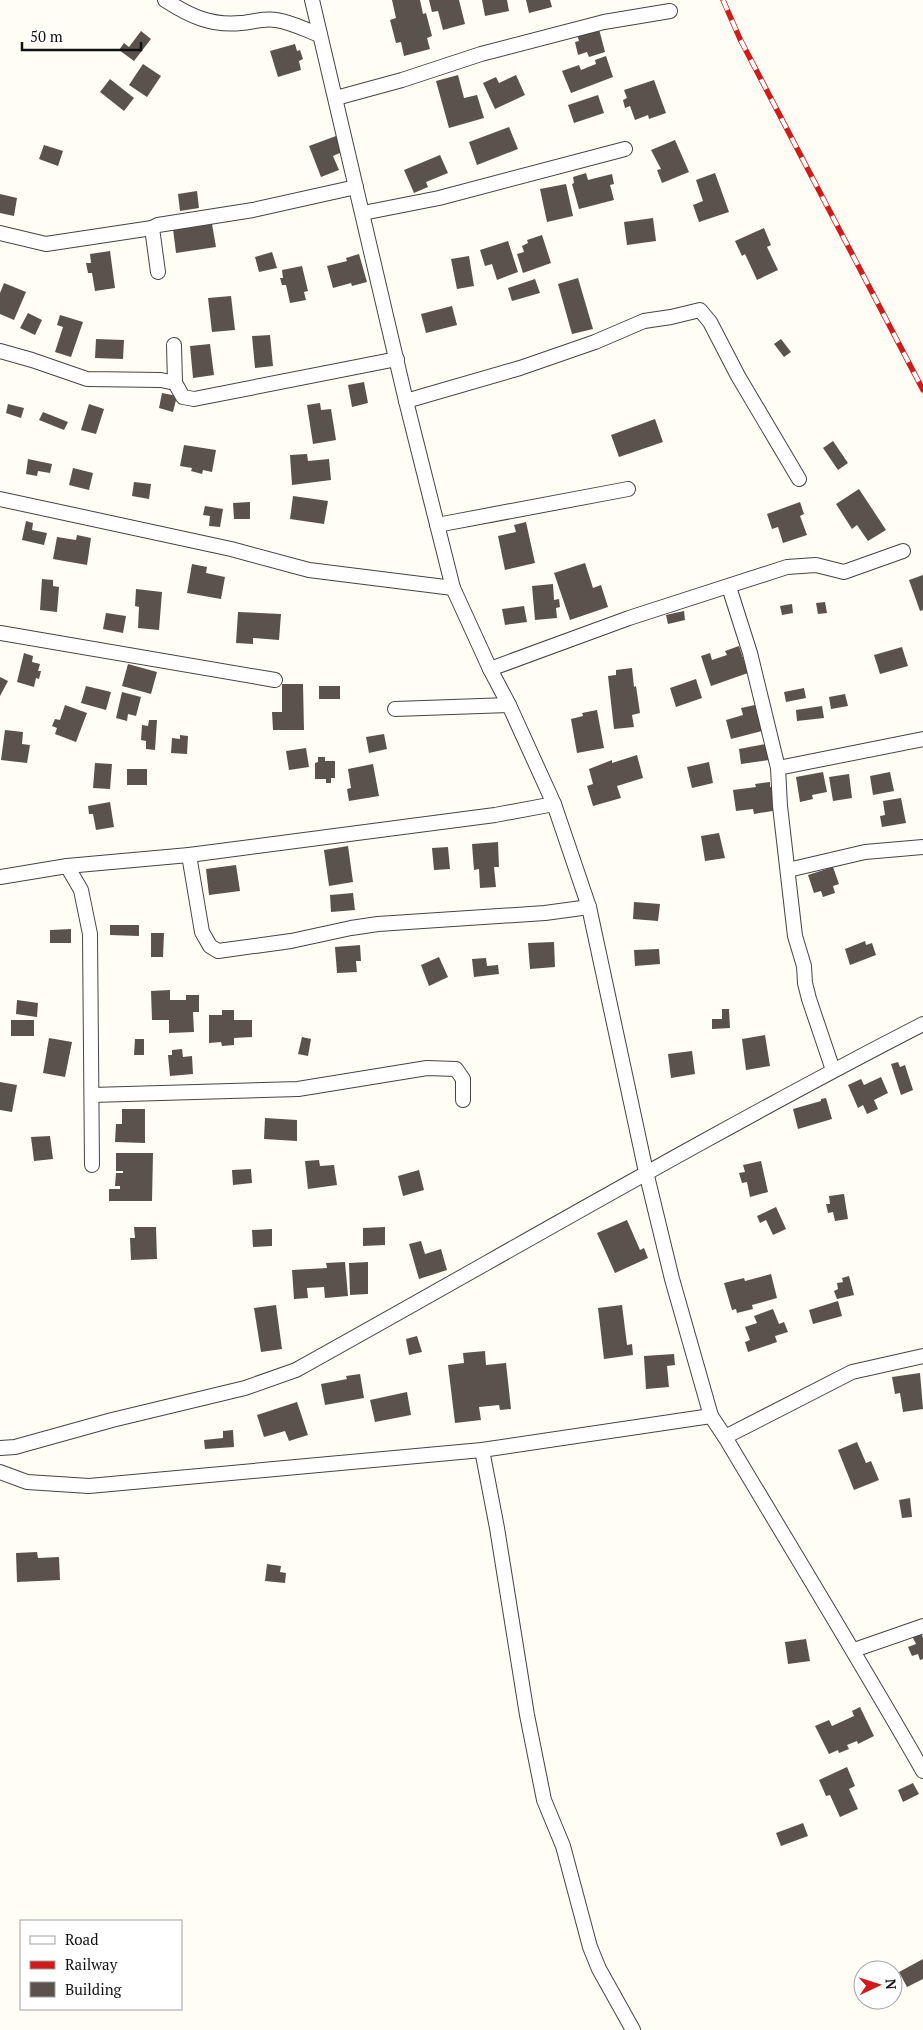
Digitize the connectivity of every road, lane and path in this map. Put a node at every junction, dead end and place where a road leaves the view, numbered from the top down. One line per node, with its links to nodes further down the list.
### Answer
1 (165, 0): 4 (street)
2 (312, 0): 4 (street)
3 (670, 11): 5 (street)
4 (320, 35): 5 (street)
5 (336, 98): 7 (street)
6 (625, 149): 8 (street)
7 (356, 187): 8 (street); 9 (street)
8 (363, 213): 14 (street)
9 (152, 228): 10 (street); 11 (street)
10 (0, 233)
11 (158, 272)
12 (174, 346): 15 (street)
13 (0, 351): 15 (street)
14 (397, 359): 15 (street); 16 (street)
15 (175, 383)
16 (406, 401): 17 (street); 20 (street)
17 (799, 479)
18 (628, 489): 20 (street)
19 (0, 499): 23 (street)
20 (437, 525): 23 (street)
21 (902, 551): 22 (street)
22 (729, 587): 25 (street); 30 (street)
23 (453, 588): 25 (street)
24 (0, 634): 26 (street)
25 (490, 669): 27 (street)
26 (275, 680)
27 (510, 705): 28 (street); 31 (street)
28 (395, 709)
29 (923, 739): 30 (street)
30 (778, 768): 35 (street)
31 (554, 804): 33 (street); 37 (street)
32 (923, 847): 35 (street)
33 (189, 855): 34 (street); 37 (street)
34 (67, 866): 36 (street); 40 (street)
35 (788, 870): 39 (street)
36 (0, 877)
37 (589, 907): 43 (street)
38 (923, 1024): 39 (street)
39 (833, 1070): 43 (street)
40 (92, 1095): 41 (street); 42 (street)
41 (464, 1100)
42 (92, 1165)
43 (646, 1172): 45 (street); 47 (street)
44 (923, 1356): 46 (street)
45 (711, 1416): 46 (street); 48 (street)
46 (725, 1437): 51 (street)
47 (0, 1448)
48 (482, 1450): 49 (street); 53 (street)
49 (0, 1472)
50 (923, 1626): 51 (street)
51 (854, 1650): 52 (street)
52 (923, 1771)
53 (633, 2030)

